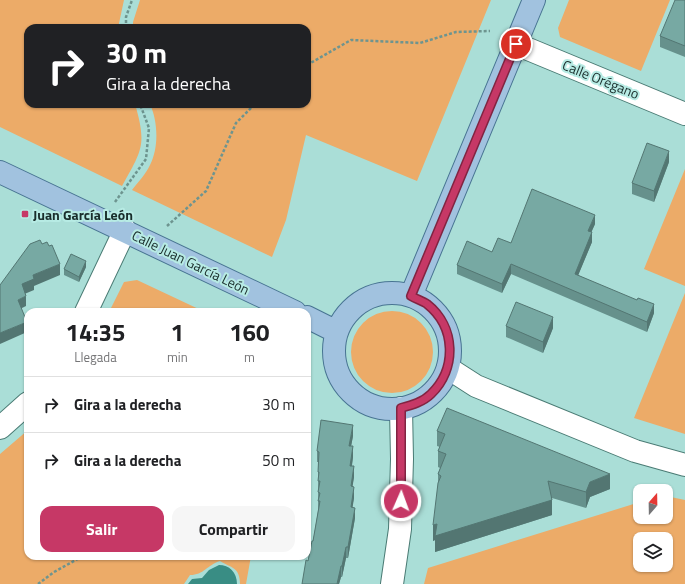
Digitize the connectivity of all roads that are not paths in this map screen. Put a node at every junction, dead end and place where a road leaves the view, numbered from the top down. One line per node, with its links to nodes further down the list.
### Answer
1 (534, 0): 2 (main road)
2 (516, 44): 3 (street, Calle Orégano); 6 (main road)
3 (685, 114)
4 (0, 172): 5 (main road, Calle Juan García León)
5 (125, 230): 7 (street); 8 (main road, Calle Juan García León)
6 (411, 296): 10 (main road); 11 (main road)
7 (88, 308)
8 (288, 308)
9 (311, 319): 10 (main road)
10 (337, 332): 13 (main road)
11 (448, 368): 13 (main road); 15 (street)
12 (24, 407): 14 (street)
13 (401, 408): 16 (street)
14 (0, 428)
15 (685, 465)
16 (392, 584)

